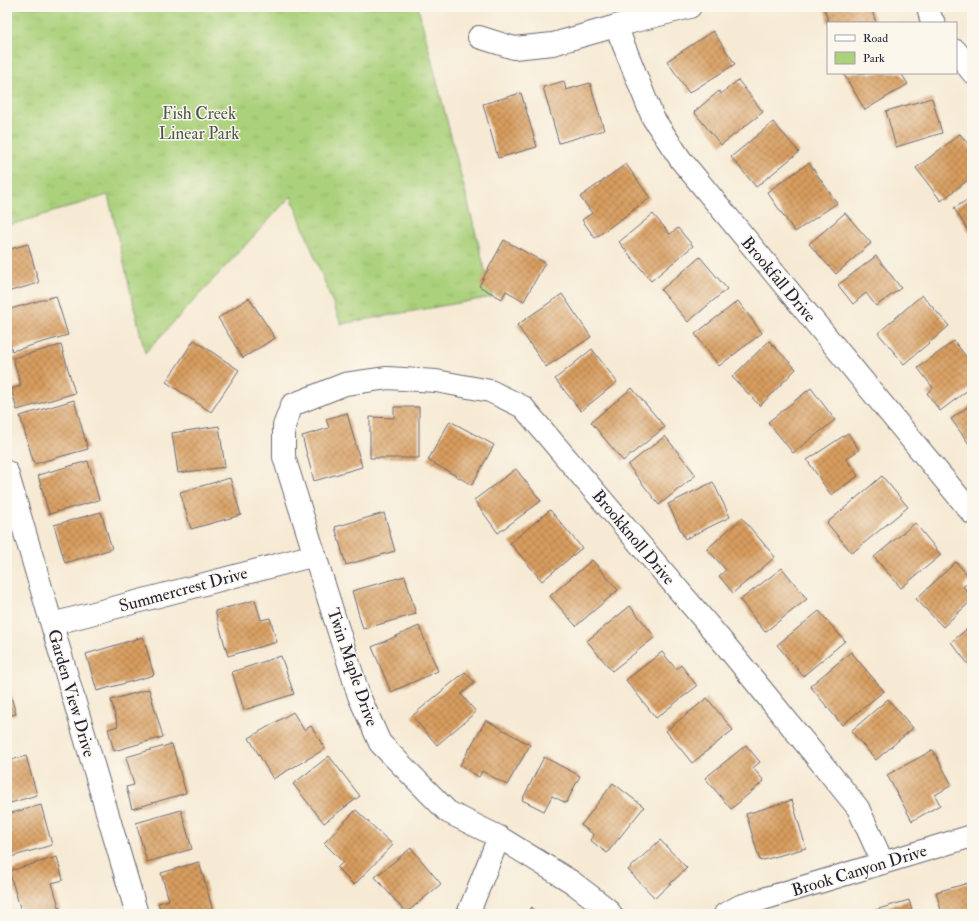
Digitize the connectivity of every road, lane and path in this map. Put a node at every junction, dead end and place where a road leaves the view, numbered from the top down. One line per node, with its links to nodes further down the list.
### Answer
1 (690, 7): 4 (street)
2 (928, 7): 3 (street)
3 (933, 22)
4 (616, 26): 5 (street); 10 (street, Brookfall Drive)
5 (479, 37)
6 (957, 52): 7 (street)
7 (972, 72)
8 (292, 406): 11 (street, Twin Maple Drive); 15 (street, Brookknoll Drive)
9 (7, 472): 12 (street, Garden View Drive)
10 (972, 513)
11 (315, 555): 12 (street, Summercrest Drive); 14 (street, Twin Maple Drive)
12 (52, 624): 16 (street, Garden View Drive)
13 (972, 836): 15 (street, Brook Canyon Drive)
14 (499, 837): 17 (street); 18 (street, Twin Maple Drive)
15 (883, 862): 19 (street, Brook Canyon Drive)
16 (137, 914)
17 (468, 914)
18 (611, 914)
19 (725, 914)

